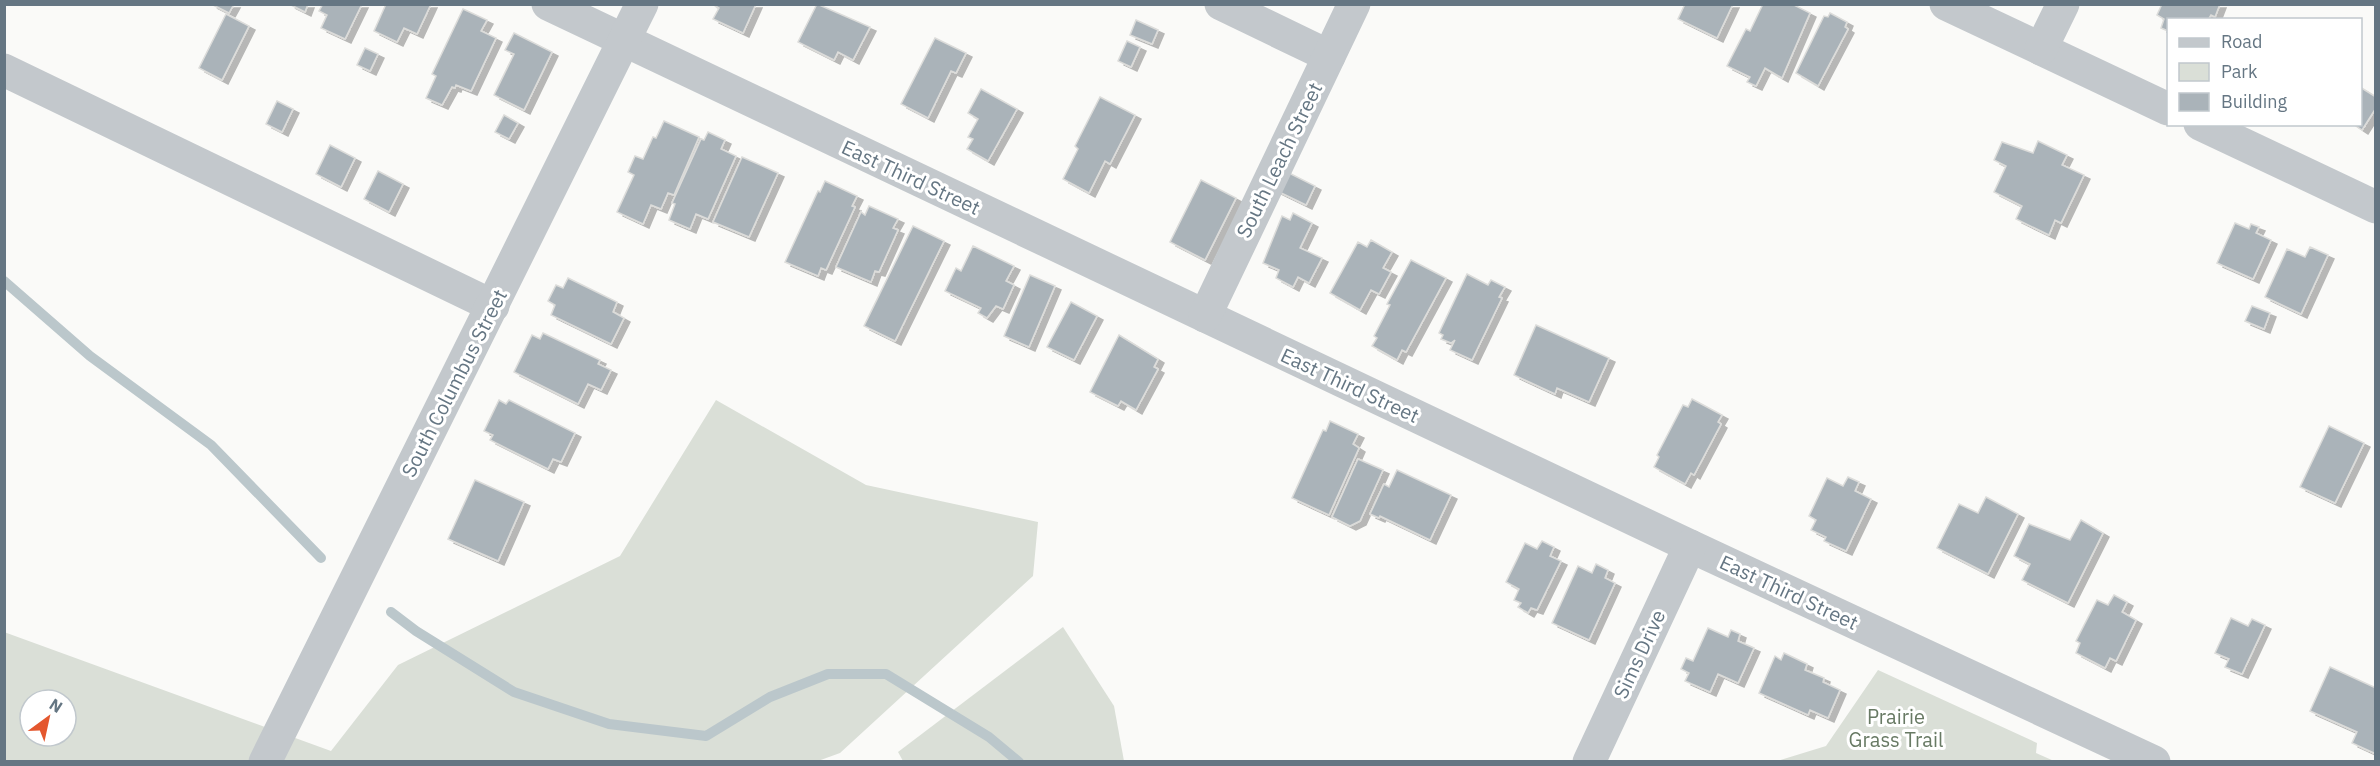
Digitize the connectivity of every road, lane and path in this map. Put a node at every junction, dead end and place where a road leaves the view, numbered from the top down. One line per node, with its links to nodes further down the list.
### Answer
1 (548, 4): 7 (street, East Third Street)
2 (642, 4): 7 (street, South Columbus Street)
3 (1221, 4): 9 (street)
4 (1354, 4): 9 (street, South Leach Street)
5 (1946, 4): 8 (street)
6 (2063, 4): 8 (street)
7 (624, 41): 14 (street, South Columbus Street); 15 (street, East Third Street)
8 (2041, 49): 11 (street)
9 (1329, 56): 15 (street, South Leach Street)
10 (4, 70): 14 (street)
11 (2167, 108)
12 (2204, 126): 13 (street)
13 (2376, 207)
14 (493, 306): 17 (street, South Columbus Street)
15 (1204, 316): 16 (street, East Third Street)
16 (1690, 546): 18 (street, Sims Drive); 19 (street, East Third Street)
17 (265, 762)
18 (1589, 762)
19 (2154, 762)

